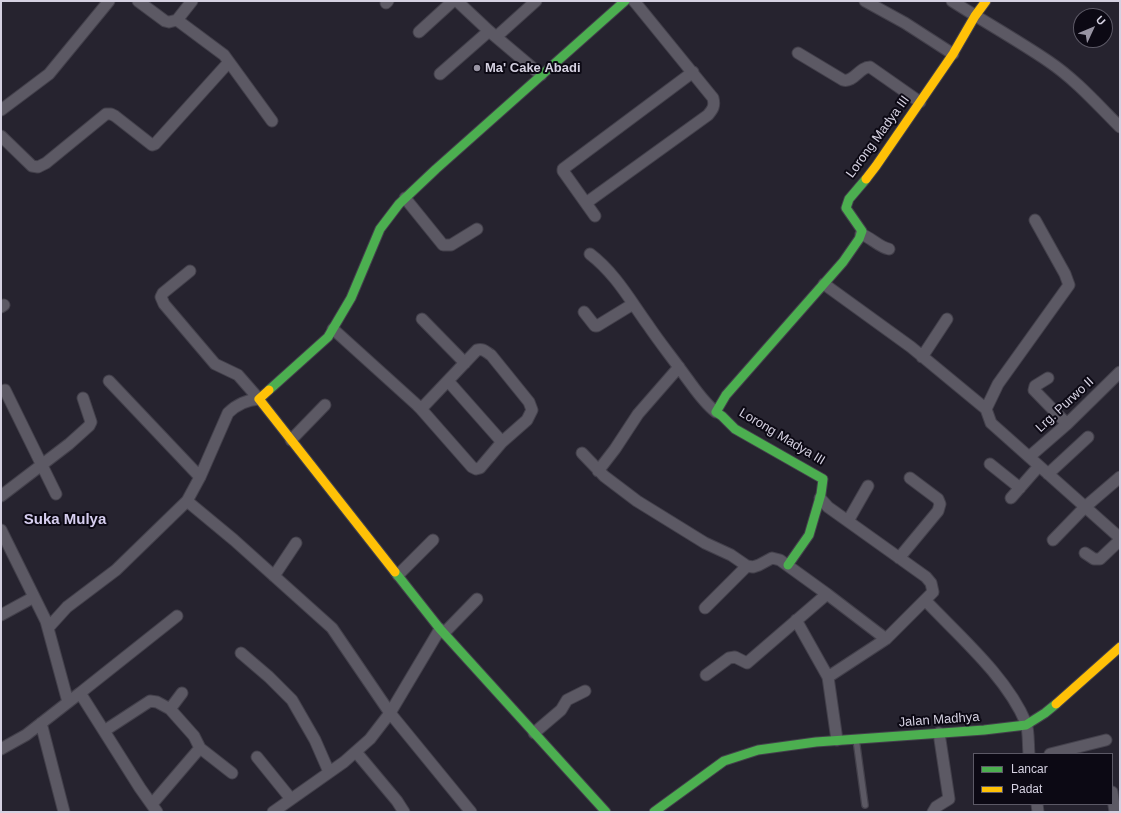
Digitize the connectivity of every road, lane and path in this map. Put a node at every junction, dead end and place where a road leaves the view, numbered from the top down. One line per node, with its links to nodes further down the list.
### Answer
1 (109, 1): 22 (street)
2 (138, 1): 12 (street)
3 (192, 1): 12 (street)
4 (536, 1): 14 (street)
5 (625, 1): 20 (street)
6 (634, 1): 18 (street)
7 (865, 1): 16 (street)
8 (952, 1): 11 (street)
9 (986, 1): 11 (street, Lorong Madya III)
10 (460, 2): 13 (street); 14 (street)
11 (975, 16): 16 (street, Lorong Madya III); 24 (street)
12 (177, 20): 17 (street)
13 (419, 32)
14 (492, 34): 19 (street); 20 (street)
15 (798, 53): 21 (street)
16 (953, 54): 21 (street, Lorong Madya III)
17 (229, 62): 23 (street); 25 (street)
18 (693, 72): 27 (street); 27 (street)
19 (440, 74)
20 (542, 75): 26 (street)
21 (920, 102): 31 (street, Lorong Madya III)
22 (1, 110)
23 (272, 121)
24 (1120, 127)
25 (1, 136)
26 (405, 198): 30 (street); 40 (street)
27 (586, 203): 28 (street)
28 (595, 216)
29 (1035, 220): 52 (street)
30 (477, 229)
31 (861, 234): 32 (street); 35 (street)
32 (889, 248)
33 (590, 254): 36 (street)
34 (190, 271): 50 (street)
35 (824, 284): 41 (street); 54 (street)
36 (633, 304): 37 (street); 43 (street)
37 (584, 312)
38 (422, 319): 42 (street)
39 (947, 319): 41 (street)
40 (333, 329): 50 (street); 53 (street)
41 (922, 356): 52 (street)
42 (465, 363): 47 (street); 58 (street)
43 (679, 367): 54 (street); 63 (street)
44 (1120, 372): 55 (street, Lrg. Purwo II)
45 (1048, 378): 55 (street)
46 (109, 381): 65 (street)
47 (448, 381): 53 (street); 58 (street)
48 (5, 390): 62 (street)
49 (83, 398): 62 (street)
50 (259, 399): 57 (street); 65 (street)
51 (324, 405): 57 (street)
52 (986, 409): 60 (street)
53 (422, 410): 58 (street)
54 (716, 412): 72 (street, Lorong Madya III)
55 (1068, 424): 60 (street, Lrg. Purwo II)
56 (1088, 437): 64 (street)
57 (291, 440): 86 (street)
58 (502, 442)
59 (582, 453): 63 (street)
60 (1029, 457): 64 (street)
61 (990, 464): 69 (street)
62 (42, 465): 70 (street); 71 (street)
63 (598, 470): 85 (street)
64 (1044, 470): 69 (street); 75 (street)
65 (200, 477): 74 (street)
66 (1120, 477): 75 (street)
67 (910, 478): 83 (street)
68 (868, 486): 76 (street)
69 (1020, 488): 73 (street)
70 (56, 494)
71 (1, 496)
72 (820, 498): 76 (street); 84 (street)
73 (1011, 498)
74 (187, 501): 87 (street); 96 (street)
75 (1085, 507): 78 (street); 80 (street)
76 (848, 521): 83 (street)
77 (1, 530): 89 (street)
78 (1120, 539): 82 (street)
79 (433, 540): 86 (street)
80 (1053, 540)
81 (296, 543): 87 (street)
82 (1085, 553)
83 (900, 558): 91 (street)
84 (788, 565): 85 (street); 88 (street)
85 (748, 566): 92 (street)
86 (398, 575): 97 (street)
87 (274, 576): 108 (street)
88 (827, 594): 95 (street); 98 (street)
89 (34, 597): 93 (street); 96 (street)
90 (477, 599): 97 (street)
91 (925, 600): 98 (street); 110 (street)
92 (705, 608)
93 (1, 615)
94 (177, 616): 105 (street)
95 (796, 620): 101 (street); 102 (street)
96 (48, 628): 106 (street)
97 (442, 631): 108 (street); 112 (street)
98 (886, 639): 102 (street)
99 (1120, 647): 110 (street, Jalan Madhya)
100 (241, 654): 123 (street)
101 (706, 675)
102 (828, 677): 115 (street)
103 (586, 691): 112 (street)
104 (182, 692): 107 (street)
105 (80, 693): 106 (street); 111 (street)
106 (68, 702): 109 (street)
107 (170, 709): 111 (street); 117 (street)
108 (390, 713): 119 (street); 132 (street)
109 (41, 723): 118 (street); 129 (street)
110 (1026, 725): 113 (street, Jalan Madhya); 120 (street)
111 (104, 731): 128 (street)
112 (534, 733): 133 (street)
113 (939, 733): 114 (street, Jalan Madhya); 135 (street)
114 (856, 739): 115 (street, Jalan Madhya); 127 (lane)
115 (837, 740): 134 (street, Jalan Madhya)
116 (1106, 740): 121 (street)
117 (200, 748): 124 (street); 128 (street)
118 (1, 749)
119 (356, 752): 123 (street); 131 (street)
120 (1029, 753)
121 (1054, 753)
122 (257, 757): 125 (street)
123 (329, 772): 125 (street)
124 (232, 773)
125 (291, 799): 130 (street)
126 (1113, 799): 136 (street)
127 (865, 805)
128 (155, 808)
129 (64, 812)
130 (272, 812)
131 (404, 812)
132 (471, 812)
133 (606, 812)
134 (654, 812)
135 (933, 812)
136 (1115, 812)

